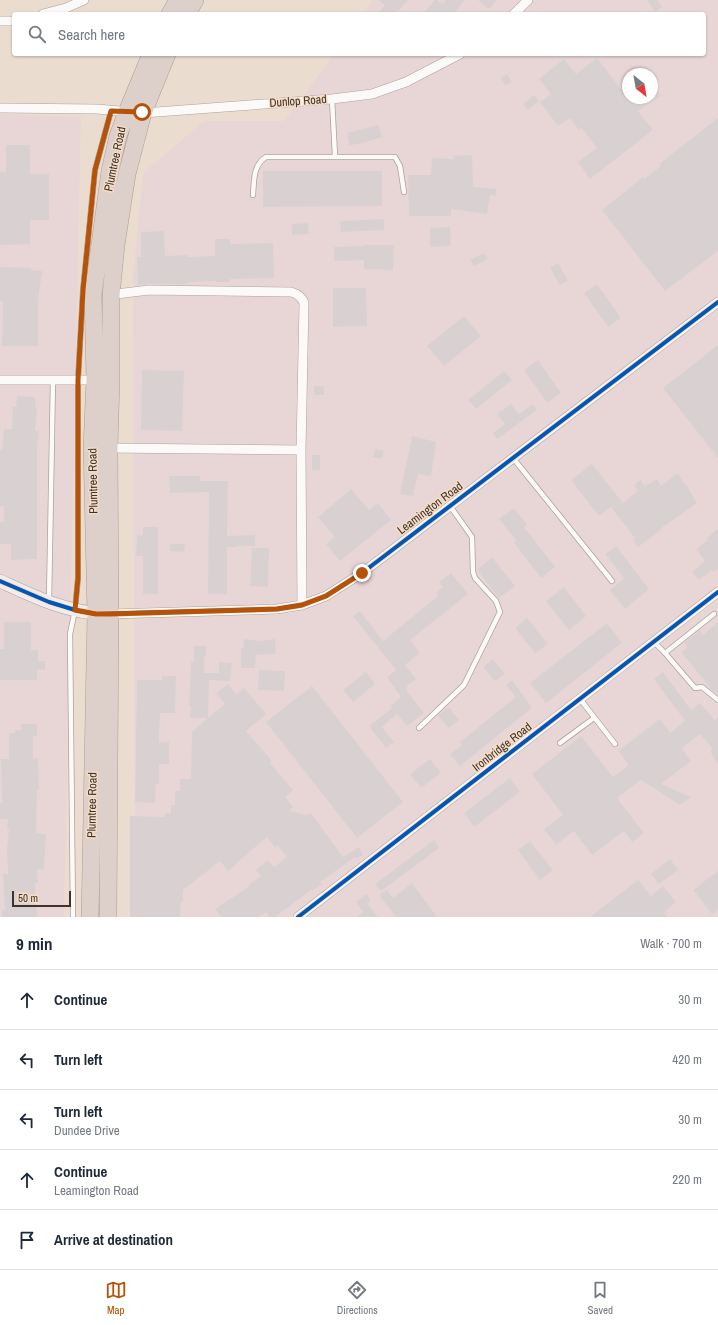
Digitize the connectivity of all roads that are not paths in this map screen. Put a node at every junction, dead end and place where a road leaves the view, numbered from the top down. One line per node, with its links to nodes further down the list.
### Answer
1 (84, 0): 5 (street)
2 (178, 0): 6 (highway)
3 (195, 0): 7 (highway)
4 (528, 0): 8 (street)
5 (51, 12)
6 (171, 12)
7 (188, 12)
8 (516, 12)
9 (0, 21): 10 (street)
10 (12, 21)
11 (150, 56): 16 (highway, Plumtree Road)
12 (166, 56): 16 (highway, Plumtree Road)
13 (456, 56): 14 (street, Dunlop Road)
14 (332, 99): 16 (street, Dunlop Road); 17 (lane)
15 (0, 108): 16 (street, Dunlop Road)
16 (127, 112): 20 (highway, Plumtree Road); 21 (highway, Plumtree Road); 25 (lane)
17 (335, 156): 18 (lane); 19 (lane)
18 (404, 192)
19 (253, 195)
20 (93, 295): 21 (street); 26 (highway, Plumtree Road)
21 (111, 295): 26 (highway, Plumtree Road); 28 (street)
22 (718, 302): 29 (street, Leamington Road)
23 (52, 379): 24 (street); 25 (street); 34 (lane)
24 (0, 380)
25 (78, 380): 26 (street); 36 (lane)
26 (103, 380): 27 (highway, Plumtree Road)
27 (101, 448): 28 (street); 37 (highway, Plumtree Road)
28 (301, 450): 35 (street)
29 (513, 458): 30 (street, Leamington Road); 32 (lane)
30 (450, 506): 35 (street, Leamington Road); 44 (lane)
31 (0, 581): 34 (street)
32 (612, 581)
33 (718, 592): 39 (street, Ironbridge Road)
34 (48, 602): 36 (street)
35 (302, 605): 37 (street, Leamington Road)
36 (75, 610): 37 (street); 47 (lane)
37 (103, 614): 48 (highway, Plumtree Road); 49 (highway, Plumtree Road)
38 (714, 614): 40 (lane)
39 (654, 642): 40 (lane); 41 (street, Ironbridge Road)
40 (665, 653): 42 (lane)
41 (580, 699): 43 (lane); 50 (street, Ironbridge Road)
42 (718, 700)
43 (594, 718): 45 (lane); 46 (lane)
44 (419, 728)
45 (560, 743)
46 (615, 744)
47 (73, 917)
48 (90, 917)
49 (108, 917)
50 (298, 917)

